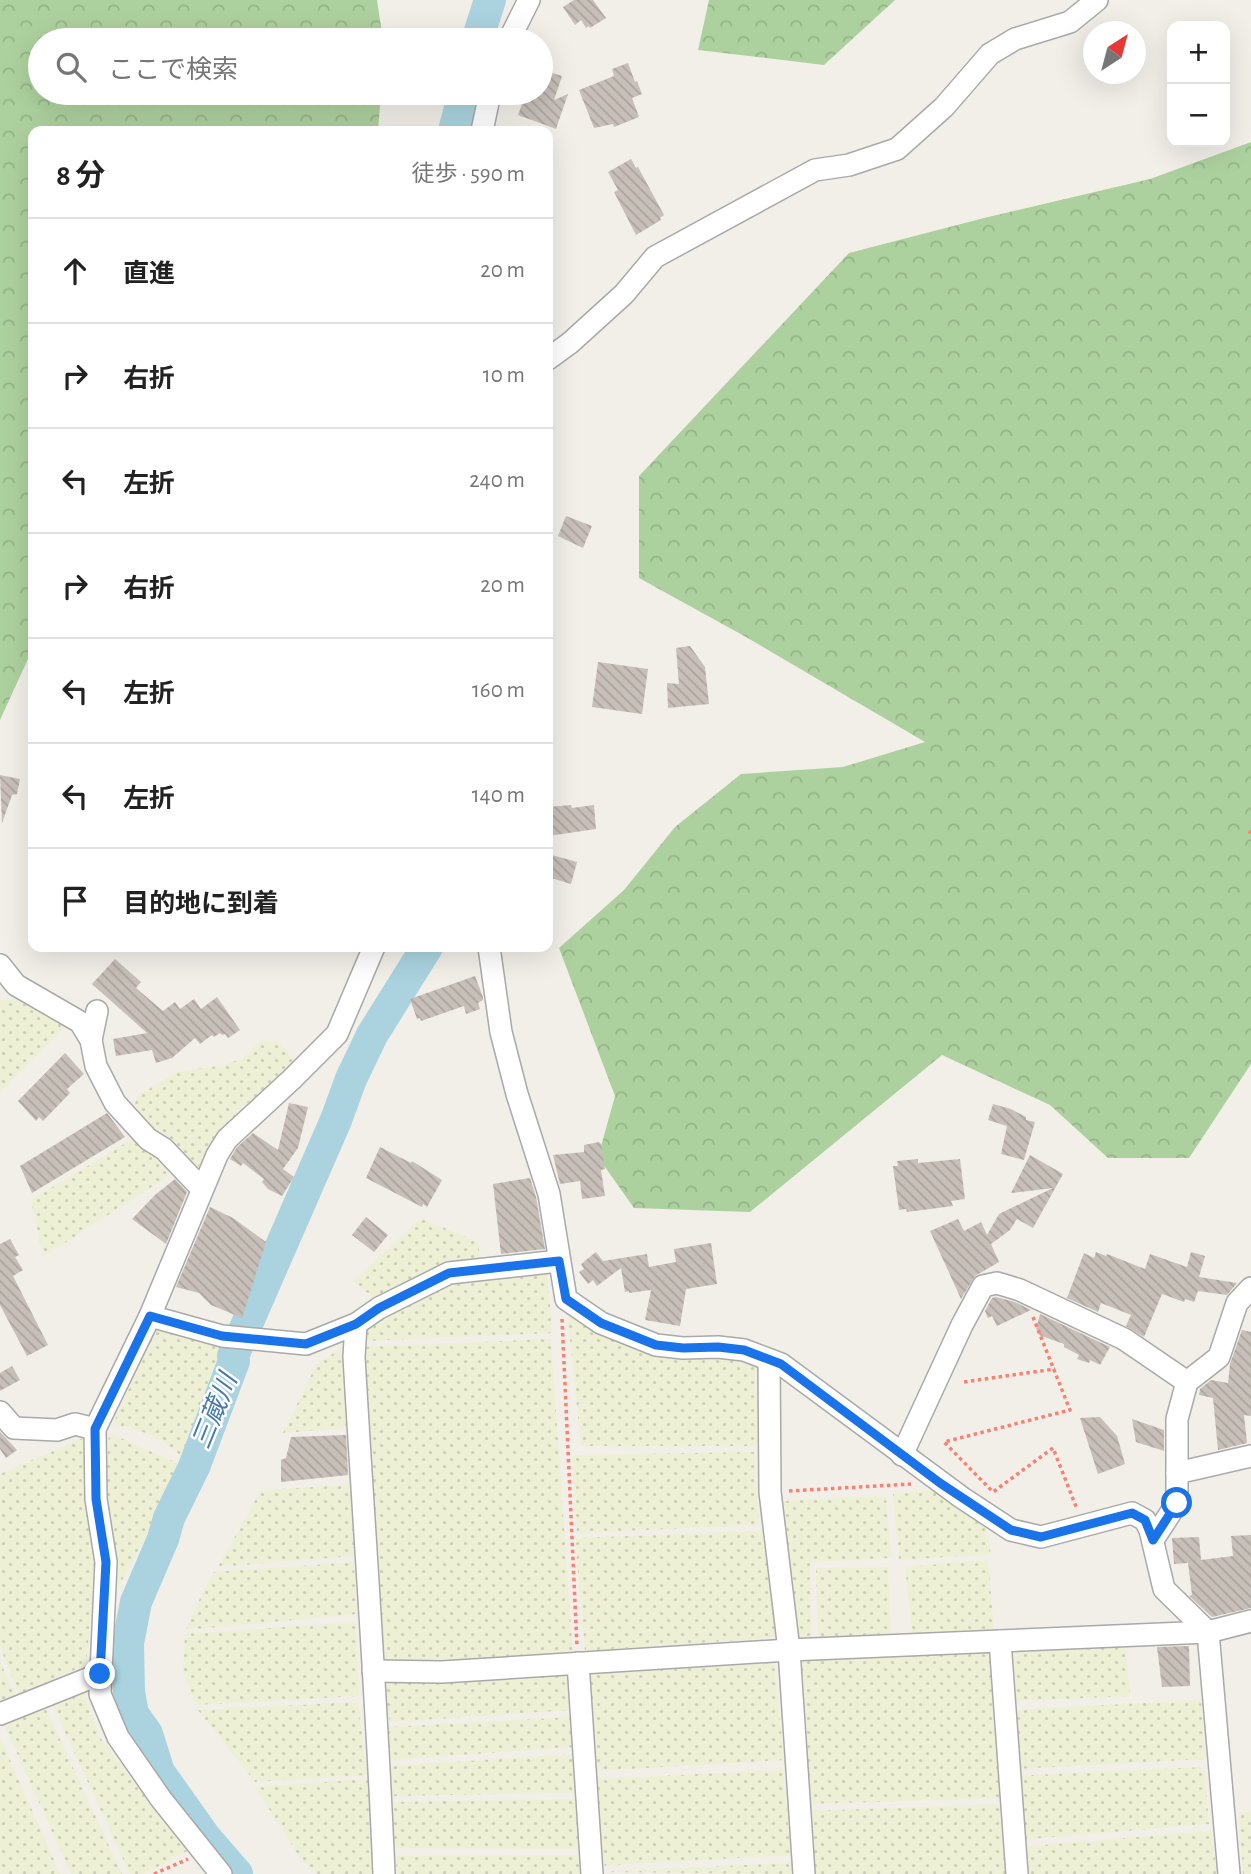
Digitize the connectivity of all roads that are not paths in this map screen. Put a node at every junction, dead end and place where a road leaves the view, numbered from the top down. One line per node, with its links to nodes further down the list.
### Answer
1 (529, 0): 3 (street)
2 (1097, 0): 6 (street)
3 (515, 28)
4 (488, 105): 5 (street)
5 (483, 126)
6 (553, 355)
7 (372, 952): 12 (street)
8 (490, 952): 13 (street)
9 (0, 965): 11 (street)
10 (97, 1011): 11 (street)
11 (91, 1040): 12 (street)
12 (202, 1189): 15 (street)
13 (559, 1261): 16 (street); 17 (street)
14 (1251, 1288): 18 (street)
15 (150, 1316): 16 (street); 20 (street)
16 (356, 1324): 30 (street)
17 (769, 1360): 21 (street); 28 (street)
18 (1187, 1382): 21 (street); 23 (street)
19 (0, 1412): 20 (street)
20 (95, 1429): 31 (street)
21 (902, 1455): 24 (street)
22 (1251, 1456): 23 (street)
23 (1177, 1473): 24 (street)
24 (1153, 1540): 26 (street)
25 (1251, 1621): 26 (street)
26 (1208, 1632): 27 (street); 38 (street)
27 (1000, 1641): 28 (street); 37 (street)
28 (789, 1650): 29 (street); 36 (street)
29 (578, 1663): 30 (street); 35 (street)
30 (373, 1671): 34 (street)
31 (100, 1674): 32 (street); 33 (street)
32 (0, 1714)
33 (221, 1874)
34 (384, 1874)
35 (592, 1874)
36 (804, 1874)
37 (1017, 1874)
38 (1229, 1874)

